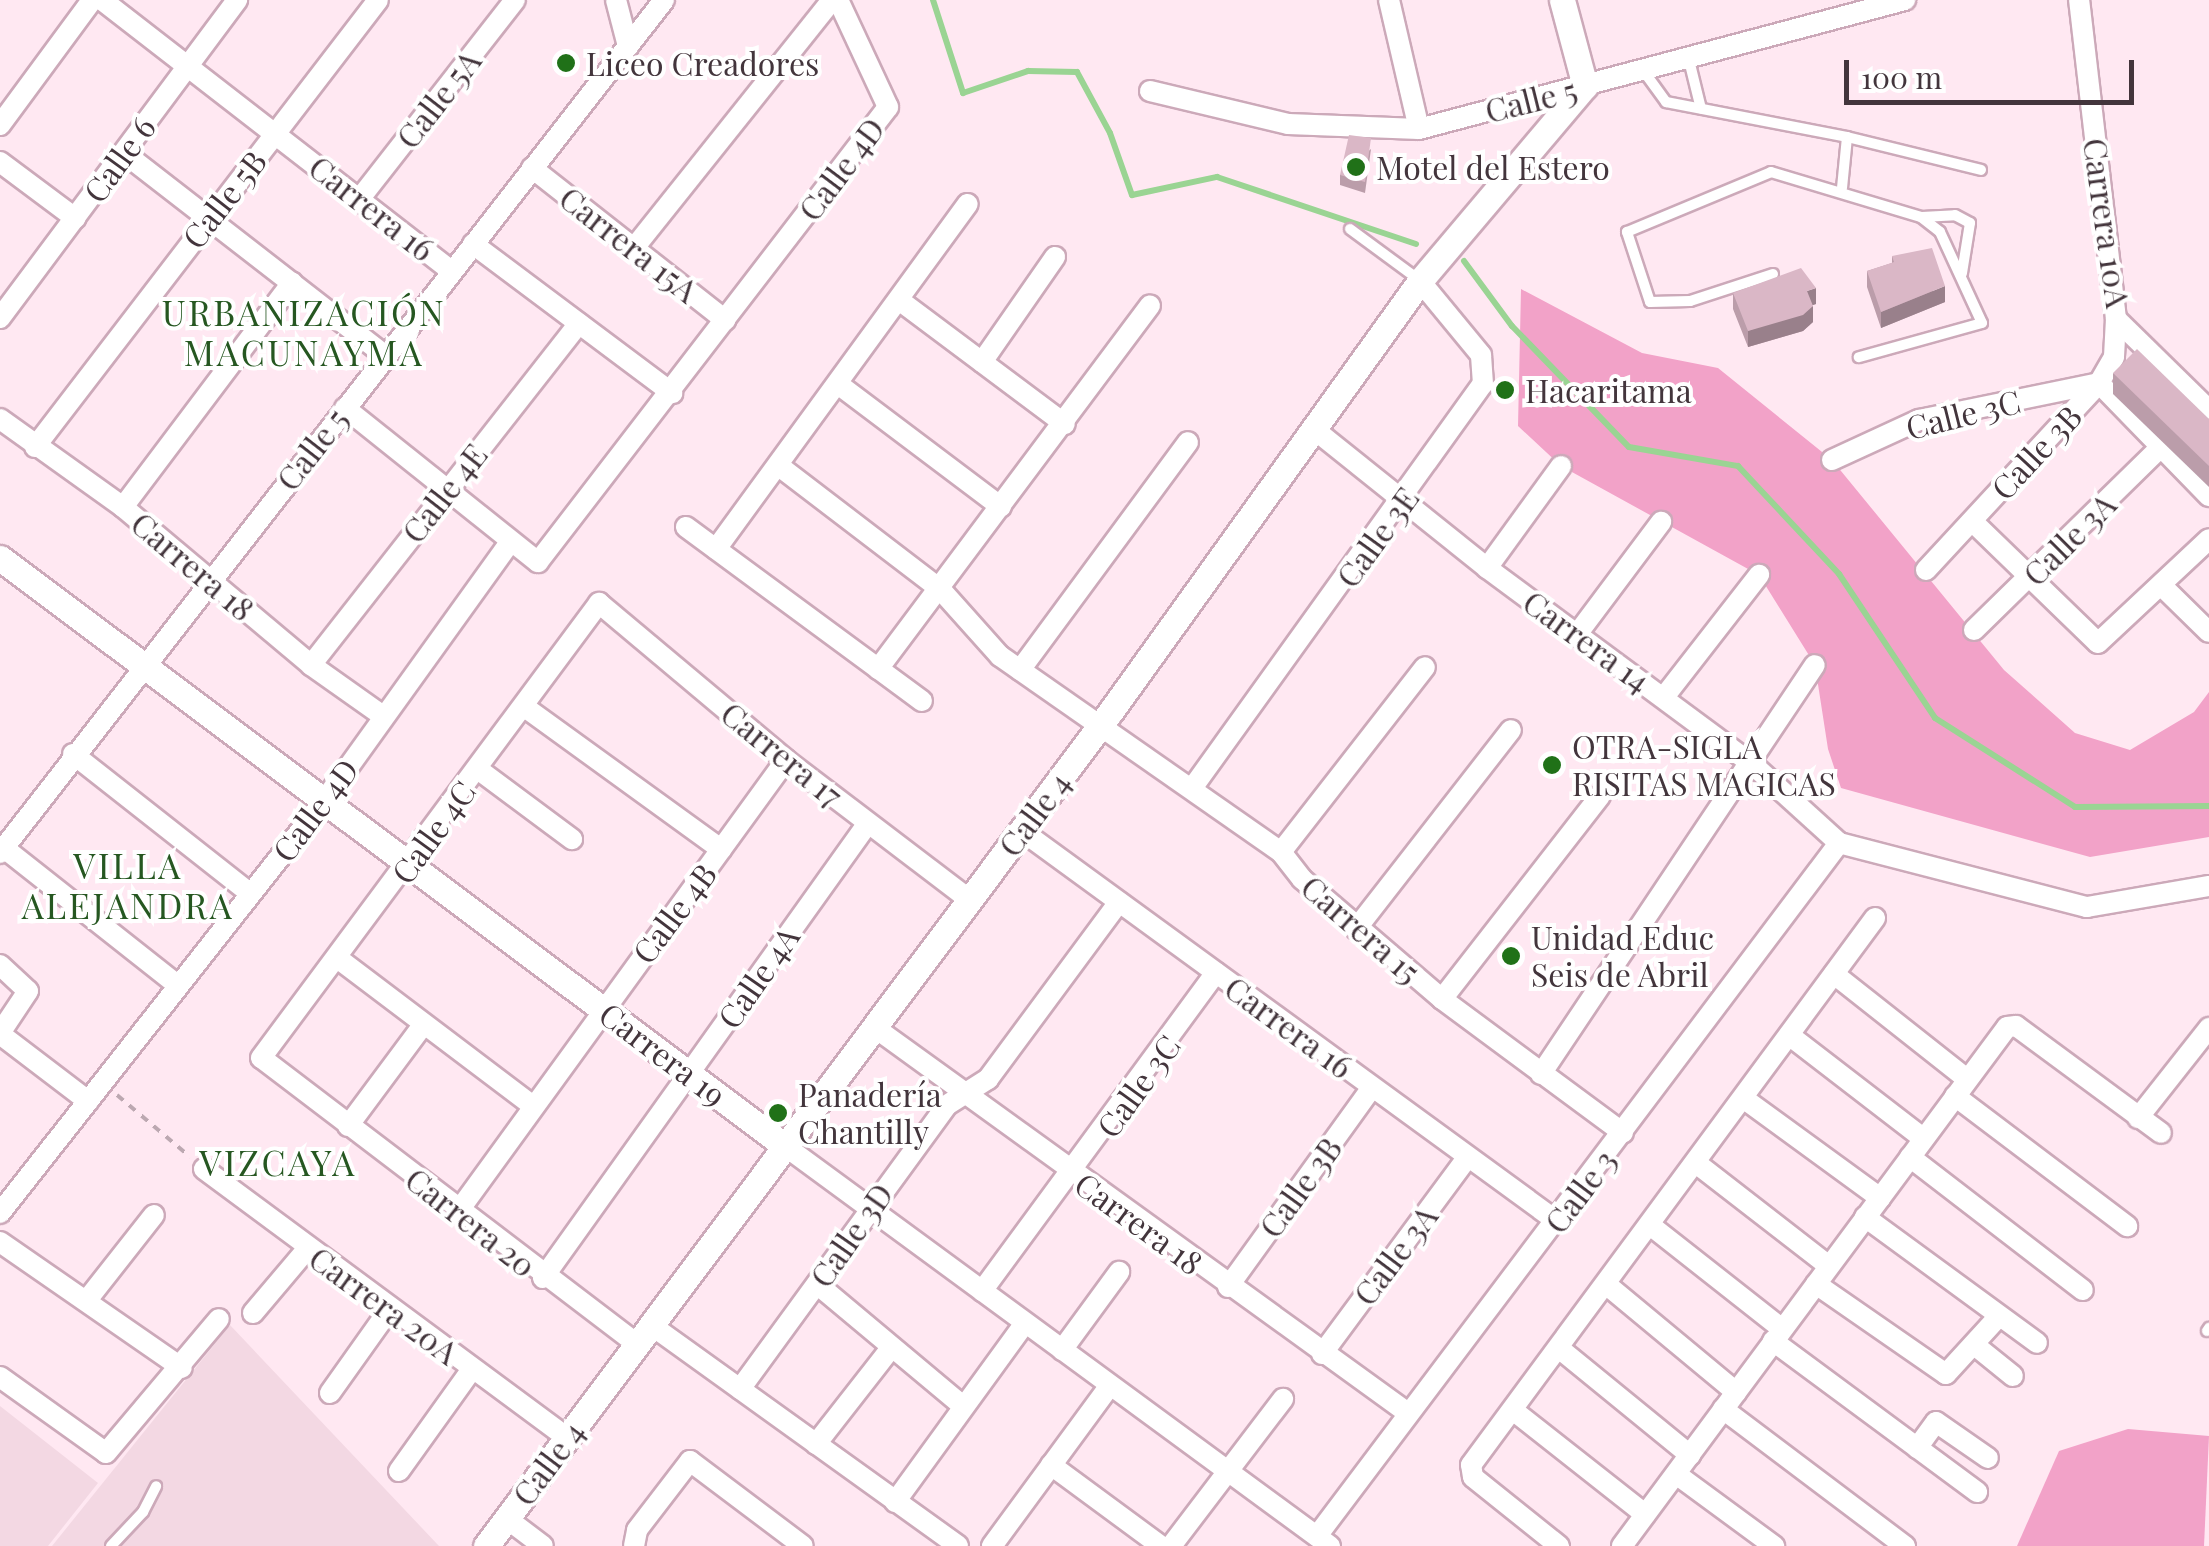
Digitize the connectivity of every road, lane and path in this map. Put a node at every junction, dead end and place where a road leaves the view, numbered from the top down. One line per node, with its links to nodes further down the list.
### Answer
1 (92, 0): 22 (street)
2 (102, 0): 17 (street, Carrera 16)
3 (236, 0): 17 (street, Calle 6)
4 (378, 0): 24 (street, Calle 5B)
5 (516, 0): 31 (street, Calle 5A)
6 (616, 0): 15 (street)
7 (664, 0): 15 (street, Calle 5)
8 (835, 0): 38 (street); 49 (street, Calle 4D)
9 (1388, 0): 23 (street)
10 (1562, 0): 19 (street)
11 (1818, 0): 14 (street)
12 (1905, 0): 14 (street, Calle 5)
13 (2079, 0): 48 (street, Carrera 10A)
14 (1822, 22): 16 (street, Calle 5)
15 (628, 46): 28 (street, Calle 5)
16 (1689, 60): 18 (street, Calle 5); 21 (lane)
17 (186, 66): 24 (street, Carrera 16); 26 (street, Calle 6)
18 (1645, 73): 19 (street, Calle 5); 21 (lane)
19 (1585, 86): 23 (street, Calle 5); 43 (street, Calle 4)
20 (1150, 91): 23 (street, Calle 5)
21 (1701, 109): 25 (lane)
22 (0, 125)
23 (1419, 128)
24 (276, 134): 31 (street, Carrera 16); 35 (street, Calle 5B)
25 (1847, 137): 29 (lane); 30 (lane)
26 (124, 154): 34 (street, Calle 6); 35 (street)
27 (0, 162): 34 (street)
28 (532, 168): 37 (street, Calle 5); 38 (street, Carrera 15A)
29 (1981, 170)
30 (1842, 188): 33 (lane); 41 (lane)
31 (361, 198): 40 (street, Carrera 16)
32 (968, 204): 45 (street)
33 (1922, 217): 42 (lane); 42 (lane)
34 (75, 218): 47 (street, Calle 6)
35 (208, 220): 44 (street); 63 (street, Calle 5B)
36 (1350, 229): 43 (lane)
37 (473, 244): 40 (street, Calle 5); 50 (street, Carrera 16)
38 (634, 248): 49 (street, Carrera 15A)
39 (1055, 257): 53 (street)
40 (451, 270): 51 (street, Calle 5)
41 (1773, 274)
42 (1962, 275): 52 (lane)
43 (1420, 281): 61 (street, Calle 4); 70 (street, Calle 3E)
44 (292, 282): 51 (street); 71 (street)
45 (900, 300): 53 (street); 55 (street)
46 (1150, 305): 60 (street)
47 (2, 310)
48 (2116, 319): 54 (street, Calle 3B); 58 (street, Carrera 10A)
49 (726, 320): 56 (street, Calle 4D)
50 (578, 323): 56 (street, Carrera 16); 68 (street, Calle 4E)
51 (384, 355): 57 (street, Calle 5)
52 (1859, 357)
53 (982, 362): 60 (street)
54 (2099, 383): 64 (street); 65 (street, Calle 3C); 73 (street, Calle 3B)
55 (838, 384): 66 (street); 72 (street)
56 (672, 394): 77 (street, Calle 4D)
57 (345, 408): 68 (street); 84 (street, Calle 5)
58 (2209, 410)
59 (0, 419): 63 (street, Carrera 18)
60 (1065, 424): 72 (street)
61 (1315, 430): 70 (street, Carrera 14); 101 (street, Calle 4)
62 (1188, 442): 96 (street)
63 (35, 447): 71 (street, Carrera 18)
64 (2161, 447): 69 (street); 83 (street, Calle 3A)
65 (1832, 460)
66 (779, 466): 78 (street); 86 (street, Carrera 15)
67 (1561, 466): 80 (street)
68 (446, 488): 77 (street); 91 (street, Calle 4E)
69 (2209, 496)
70 (1404, 502): 80 (street, Carrera 14); 107 (street, Calle 3E)
71 (123, 507): 84 (street, Carrera 18)
72 (1001, 508): 86 (street)
73 (1972, 521): 81 (street, Calle 3B); 83 (street)
74 (1661, 522): 90 (street)
75 (686, 527): 78 (street)
76 (2209, 539): 85 (street)
77 (510, 542): 100 (street, Calle 4D)
78 (716, 550): 95 (street)
79 (0, 558): 92 (street, Carrera 19)
80 (1487, 568): 90 (street, Carrera 14)
81 (1926, 570)
82 (1758, 576): 97 (street)
83 (2030, 579): 85 (street); 88 (street, Calle 3A)
84 (210, 581): 91 (street, Carrera 18); 92 (street, Calle 5)
85 (2164, 587): 89 (street)
86 (940, 590): 95 (street); 96 (street, Carrera 15)
87 (599, 603): 99 (street, Calle 4C); 104 (street, Carrera 17)
88 (1974, 630)
89 (2209, 632)
90 (1578, 633): 97 (street, Carrera 14)
91 (311, 664): 100 (street, Carrera 18)
92 (143, 665): 103 (street, Calle 5); 109 (street, Carrera 19)
93 (1816, 665): 105 (street)
94 (1425, 668): 116 (street)
95 (878, 670): 98 (street)
96 (1020, 670): 101 (street, Carrera 15)
97 (1664, 697): 105 (street, Carrera 14)
98 (922, 701)
99 (526, 708): 106 (street, Calle 4C); 114 (street)
100 (384, 716): 109 (street, Calle 4D)
101 (1100, 726): 107 (street, Carrera 15); 111 (street, Calle 4)
102 (1511, 730): 123 (street)
103 (73, 754): 115 (street, Calle 5); 119 (street)
104 (786, 760): 110 (street, Carrera 17); 114 (street, Calle 4B)
105 (1752, 764): 113 (street, Carrera 14); 138 (street)
106 (479, 770): 112 (street); 117 (street, Calle 4C)
107 (1193, 788): 116 (street, Carrera 15)
108 (1600, 796): 129 (street)
109 (324, 801): 117 (street, Carrera 19); 119 (street, Calle 4D)
110 (868, 822): 120 (street, Carrera 17); 137 (street, Calle 4A)
111 (1022, 831): 120 (street, Calle 4); 121 (street, Carrera 16)
112 (572, 839)
113 (1839, 842): 118 (street, Carrera 14); 148 (street, Calle 3)
114 (721, 849): 130 (street, Calle 4B)
115 (2, 851): 128 (street)
116 (1281, 852): 123 (street, Carrera 15)
117 (409, 864): 124 (street, Calle 4C); 130 (street, Carrera 19)
118 (2209, 886)
119 (251, 894): 128 (street, Calle 4D)
120 (970, 900): 132 (street, Calle 4)
121 (1119, 902): 126 (street, Carrera 16); 142 (street, Calle 3D)
122 (1875, 918): 127 (street)
123 (1356, 929): 129 (street, Carrera 15)
124 (340, 960): 131 (street); 136 (street, Calle 4C)
125 (0, 965): 134 (street)
126 (1216, 973): 140 (street, Carrera 16); 156 (street, Calle 3C)
127 (1834, 974): 135 (street); 141 (street)
128 (176, 984): 139 (street, Calle 4D)
129 (1442, 1000): 138 (street, Carrera 15)
130 (602, 1009): 137 (street, Carrera 19); 145 (street, Calle 4B)
131 (423, 1024): 145 (street); 147 (street)
132 (874, 1028): 142 (street, Carrera 18); 151 (street, Calle 4)
133 (2209, 1028): 146 (street)
134 (0, 1034): 144 (street)
135 (1790, 1035): 143 (street); 150 (street)
136 (261, 1058): 147 (street, Carrera 20)
137 (689, 1074): 151 (street, Carrera 19); 170 (street, Calle 4A)
138 (1541, 1074): 148 (street, Carrera 15)
139 (102, 1082): 144 (street, Calle 4D); 155 (path)
140 (1372, 1087): 153 (street, Carrera 16); 174 (street, Calle 3B)
141 (1961, 1088): 146 (street); 150 (street); 165 (street)
142 (967, 1092): 156 (street, Carrera 18); 158 (street, Calle 3D)
143 (1743, 1098): 154 (street); 157 (street)
144 (88, 1101): 159 (street, Calle 4D)
145 (532, 1104): 160 (street, Calle 4B)
146 (2138, 1118): 149 (street)
147 (348, 1126): 160 (street, Carrera 20)
148 (1624, 1133): 163 (street, Calle 3)
149 (2160, 1133)
150 (1924, 1139): 152 (street)
151 (785, 1146): 158 (street, Carrera 19); 183 (street, Calle 4)
152 (1910, 1157): 157 (street); 175 (street)
153 (1468, 1158): 163 (street, Carrera 16); 190 (street, Calle 3A)
154 (1696, 1163): 164 (street); 168 (street)
155 (204, 1169): 167 (street, Carrera 20A)
156 (1072, 1174): 174 (street, Carrera 18); 176 (street, Calle 3C)
157 (1880, 1198): 162 (street)
158 (871, 1205): 171 (street, Calle 3D); 176 (street, Carrera 19)
159 (0, 1213)
160 (458, 1213): 170 (street, Carrera 20)
161 (154, 1215): 177 (street)
162 (1865, 1217): 168 (street); 180 (street)
163 (1558, 1222): 202 (street, Calle 3)
164 (1650, 1225): 173 (street); 184 (street)
165 (2127, 1226)
166 (0, 1242): 177 (street)
167 (307, 1249): 178 (street, Carrera 20A); 179 (street)
168 (1829, 1266): 172 (street)
169 (1119, 1272): 189 (street)
170 (543, 1278): 183 (street, Carrera 20)
171 (817, 1284): 187 (street); 196 (street, Calle 3D)
172 (1816, 1284): 184 (street); 186 (street)
173 (1606, 1285): 188 (street); 199 (street)
174 (1228, 1287): 190 (street, Carrera 18)
175 (2082, 1290)
176 (982, 1291): 182 (street, Carrera 19)
177 (87, 1300): 191 (street)
178 (390, 1310): 192 (street, Carrera 20A); 197 (street)
179 (253, 1314)
180 (1998, 1318): 185 (street); 186 (street)
181 (219, 1320): 191 (street)
182 (1025, 1323): 189 (street, Carrera 19); 200 (street)
183 (644, 1334): 196 (street, Carrera 20); 203 (street, Calle 4)
184 (1778, 1335): 199 (street); 205 (street)
185 (2037, 1344)
186 (1977, 1347): 194 (street)
187 (891, 1348): 200 (street); 204 (street)
188 (1560, 1349): 201 (street); 206 (street)
189 (1062, 1350): 195 (street, Carrera 19)
190 (1322, 1354): 202 (street, Carrera 18)
191 (182, 1368): 193 (street)
192 (472, 1369): 203 (street, Carrera 20A); 209 (street)
193 (0, 1376)
194 (2012, 1376)
195 (1109, 1387): 208 (street); 210 (street, Carrera 19)
196 (740, 1389): 204 (street, Carrera 20)
197 (330, 1392)
198 (1283, 1399): 210 (street)
199 (1730, 1400): 206 (street); 230 (street)
200 (963, 1406): 214 (street)
201 (1514, 1411): 215 (street); 227 (street)
202 (1408, 1413): 217 (street, Calle 3)
203 (567, 1438): 216 (street, Calle 4)
204 (816, 1444): 214 (street, Carrera 20)
205 (1917, 1448): 207 (street); 213 (street)
206 (1690, 1454): 211 (street)
207 (1988, 1458)
208 (1050, 1465): 224 (street); 225 (street)
209 (399, 1470)
210 (1228, 1472): 217 (street, Carrera 19); 226 (street)
211 (1676, 1474): 215 (street); 229 (street)
212 (156, 1486): 218 (lane)
213 (1977, 1492)
214 (895, 1502): 223 (street, Carrera 20)
215 (1645, 1514): 228 (street)
216 (506, 1518): 219 (street, Calle 4); 220 (street)
217 (1323, 1541)
218 (110, 1546)
219 (486, 1546)
220 (543, 1546)
221 (634, 1546): 222 (street)
222 (802, 1546)
223 (958, 1546)
224 (992, 1546)
225 (1161, 1546)
226 (1171, 1546)
227 (1560, 1546)
228 (1622, 1546)
229 (1774, 1546)
230 (1905, 1546)

